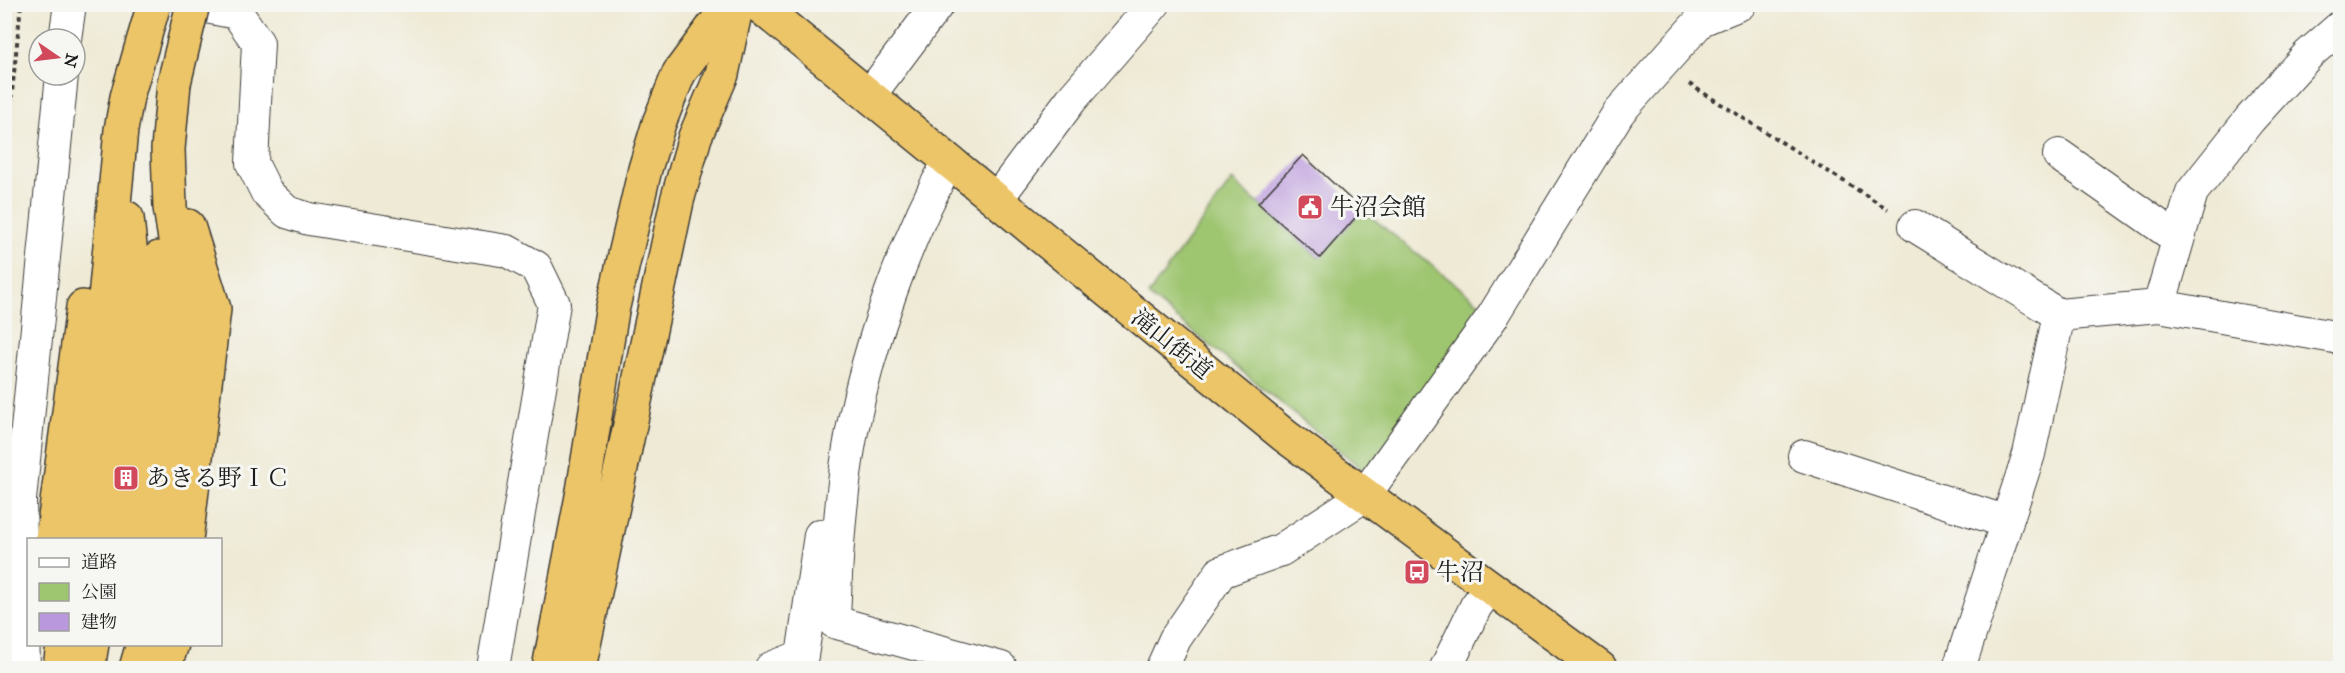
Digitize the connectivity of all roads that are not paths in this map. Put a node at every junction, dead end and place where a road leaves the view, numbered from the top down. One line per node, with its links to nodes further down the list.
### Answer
1 (70, 4): 11 (street)
2 (130, 4): 16 (highway)
3 (154, 4): 16 (highway)
4 (192, 4): 13 (highway, bridge); 51 (street)
5 (730, 4): 52 (highway)
6 (737, 4): 53 (highway)
7 (757, 4): 15 (highway, 滝山街道)
8 (938, 4): 15 (street)
9 (1154, 4): 21 (street)
10 (1740, 4): 29 (street)
11 (67, 27)
12 (2340, 27): 23 (street)
13 (174, 83): 18 (highway); 34 (highway)
14 (61, 87): 44 (street)
15 (869, 96): 20 (highway, 滝山街道)
16 (127, 97): 17 (highway)
17 (121, 130): 31 (highway); 32 (highway); 33 (highway)
18 (168, 149): 35 (highway); 36 (highway)
19 (2059, 155): 23 (street)
20 (949, 161): 21 (highway, 滝山街道); 27 (street)
21 (996, 200): 29 (highway, 滝山街道)
22 (1915, 226): 25 (street)
23 (2178, 239): 24 (street)
24 (2159, 306): 25 (street); 26 (street)
25 (2059, 315): 30 (street)
26 (2340, 338)
27 (852, 431): 54 (street); 55 (street)
28 (1804, 456): 30 (street)
29 (1364, 496): 37 (highway, 滝山街道); 56 (street)
30 (2007, 522): 59 (street)
31 (52, 538)
32 (76, 538)
33 (106, 538)
34 (133, 538)
35 (159, 538)
36 (186, 538)
37 (1490, 588): 57 (street); 58 (highway, 滝山街道)
38 (39, 646): 45 (highway)
39 (63, 646): 46 (highway)
40 (92, 646): 47 (highway)
41 (119, 646): 48 (highway)
42 (143, 646): 49 (highway)
43 (172, 646): 50 (highway)
44 (24, 669)
45 (38, 669)
46 (60, 669)
47 (88, 669)
48 (116, 669)
49 (136, 669)
50 (164, 669)
51 (493, 669)
52 (549, 669)
53 (579, 669)
54 (771, 669)
55 (1001, 669)
56 (1162, 669)
57 (1446, 669)
58 (1600, 669)
59 (1959, 669)

